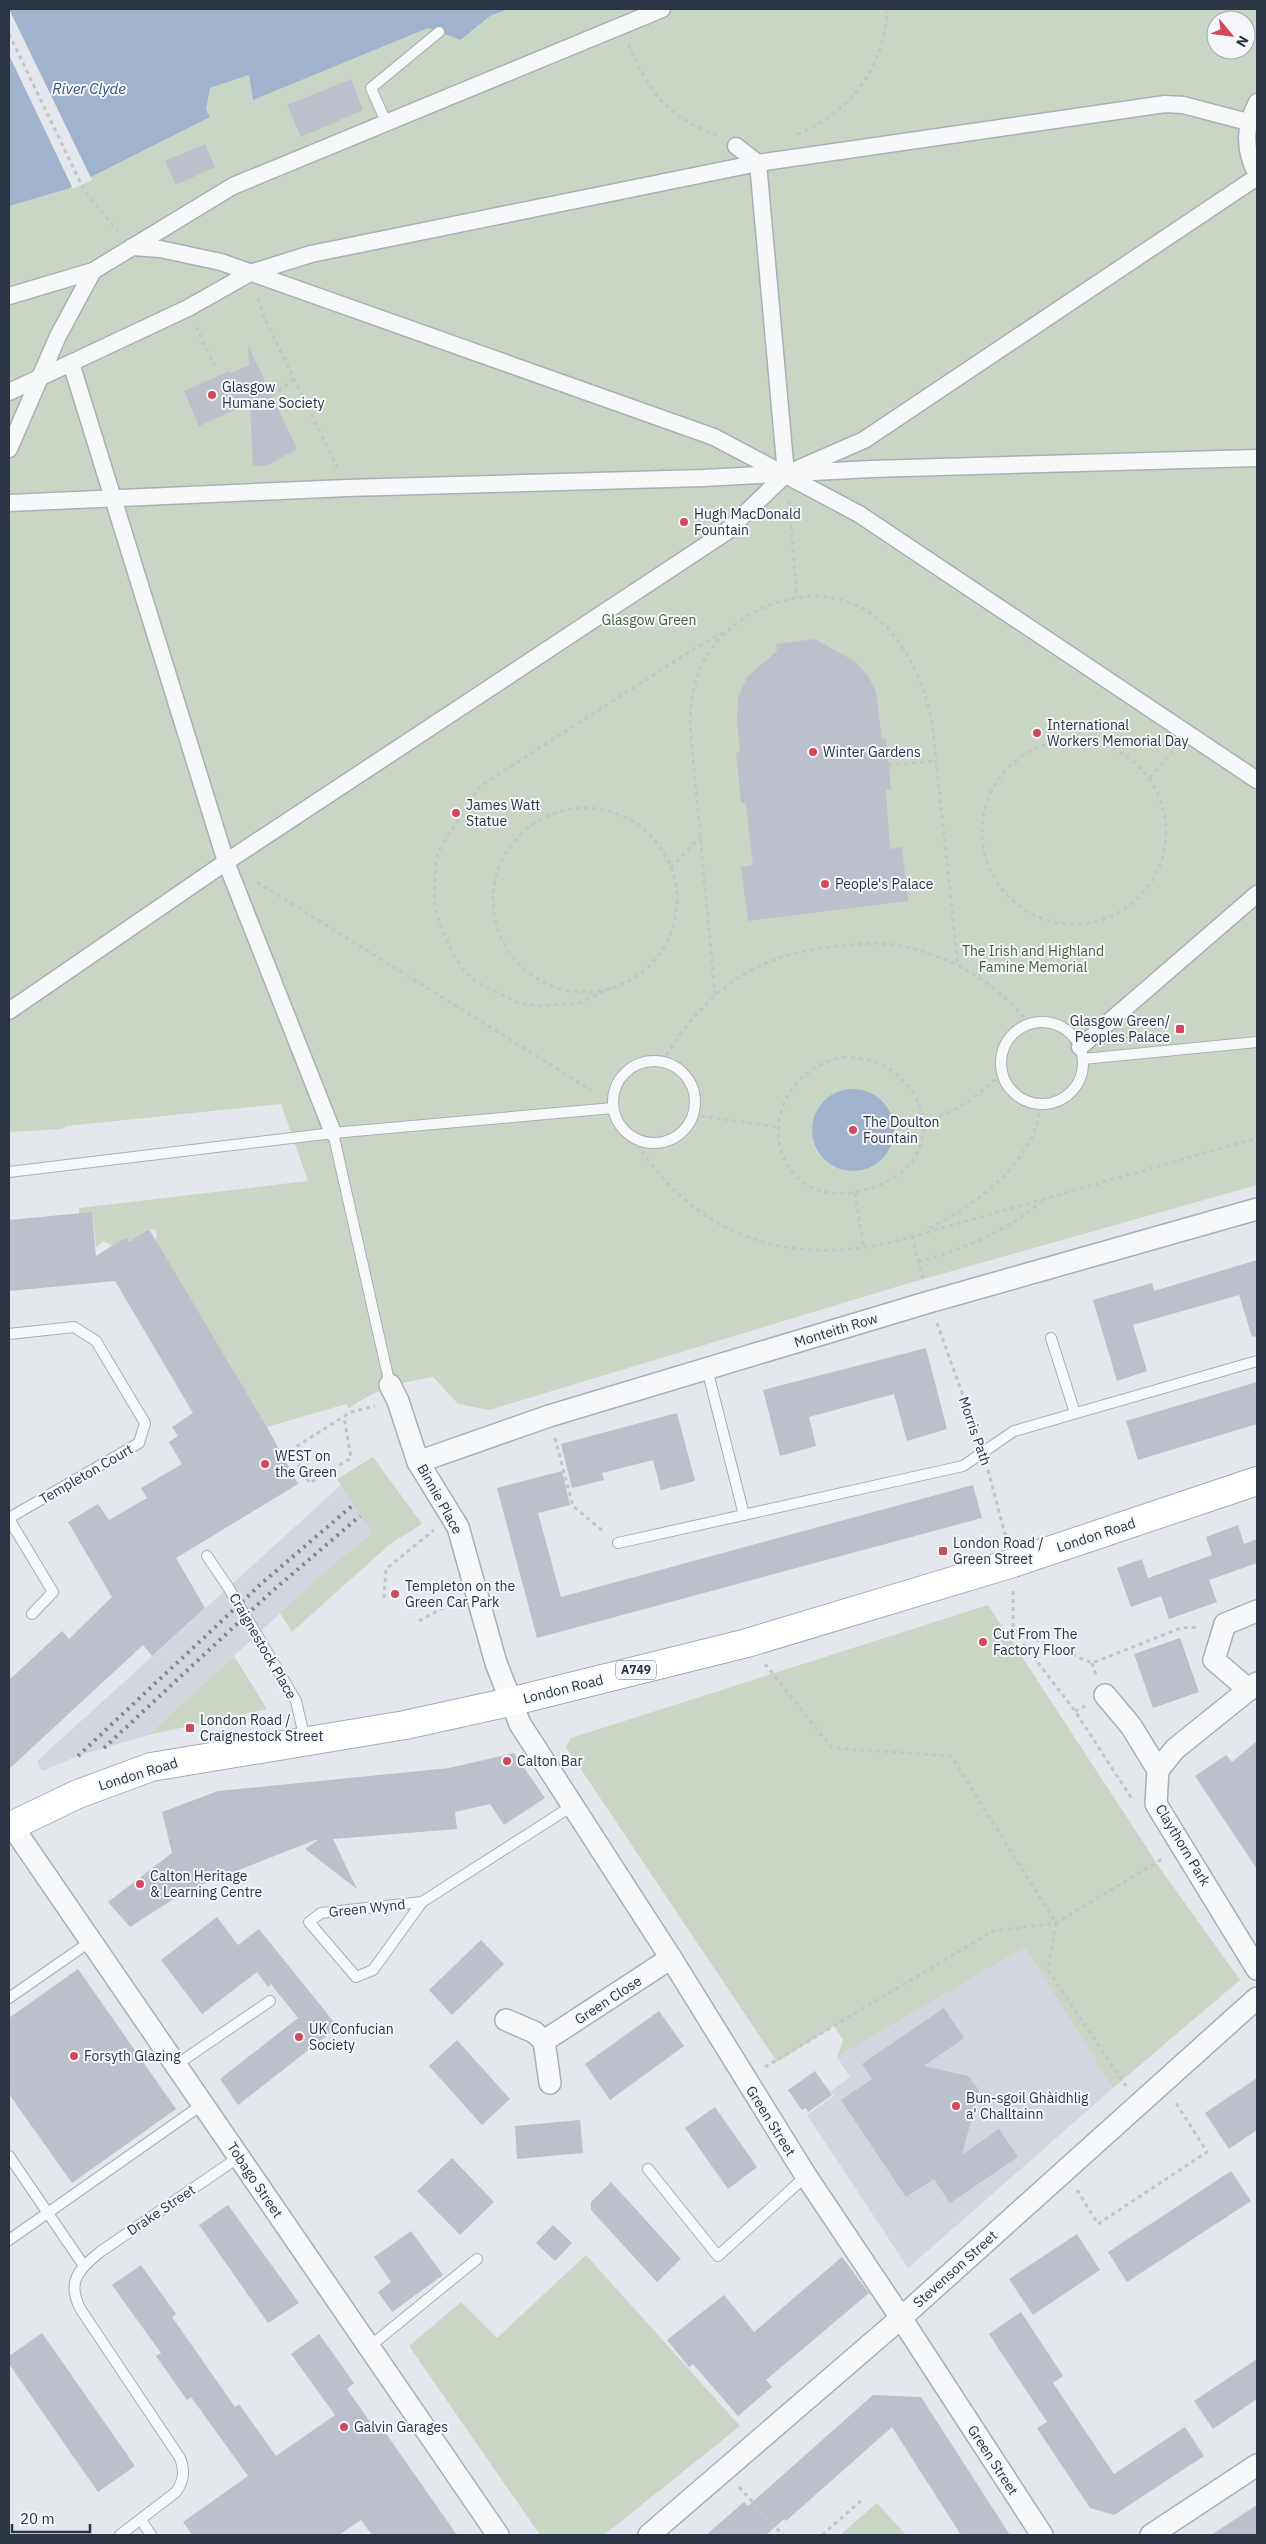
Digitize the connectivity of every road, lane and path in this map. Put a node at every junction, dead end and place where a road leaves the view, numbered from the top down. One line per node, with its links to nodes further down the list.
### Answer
1 (662, 9): 7 (street)
2 (887, 9): 10 (path)
3 (439, 32): 7 (lane)
4 (9, 34): 14 (path)
5 (628, 44): 9 (path)
6 (1257, 102): 8 (street)
7 (386, 122): 14 (street)
8 (1248, 122): 12 (street); 13 (street)
9 (719, 136)
10 (791, 136)
11 (736, 146): 12 (street)
12 (758, 164): 16 (street); 27 (street)
13 (1257, 176): 27 (street)
14 (132, 247): 15 (street); 16 (street)
15 (93, 271): 17 (street); 21 (street)
16 (250, 273): 18 (street); 22 (path); 27 (street)
17 (9, 296)
18 (188, 308): 19 (street); 20 (path)
19 (71, 362): 21 (street); 29 (street)
20 (214, 365)
21 (41, 377): 23 (street); 25 (street)
22 (294, 379): 24 (path); 28 (path)
23 (9, 392)
24 (272, 396)
25 (9, 450)
26 (1257, 458): 27 (street)
27 (786, 474): 28 (street); 31 (path); 33 (street); 39 (street)
28 (347, 488): 29 (street)
29 (112, 497): 30 (street); 39 (street)
30 (9, 503)
31 (797, 598): 32 (path); 34 (path)
32 (730, 629): 38 (path); 43 (path)
33 (1187, 733): 36 (path); 37 (street)
34 (936, 761): 35 (path); 42 (path)
35 (888, 765)
36 (1150, 778): 36 (path)
37 (1257, 780)
38 (700, 837): 40 (path); 44 (path)
39 (226, 862): 45 (street); 52 (path); 56 (street)
40 (671, 868): 43 (path); 43 (path)
41 (1257, 894): 48 (street)
42 (958, 966): 44 (path); 46 (path)
43 (611, 988)
44 (715, 995): 49 (path)
45 (9, 1010)
46 (1029, 1024): 48 (lane); 50 (lane)
47 (1257, 1042): 48 (lane)
48 (1081, 1053): 51 (lane)
49 (662, 1062): 52 (lane); 53 (lane)
50 (1002, 1074): 51 (lane); 54 (path)
51 (1040, 1104): 63 (path)
52 (613, 1106): 56 (lane); 57 (lane)
53 (693, 1115): 55 (path); 57 (lane)
54 (924, 1122): 55 (path); 60 (path)
55 (777, 1127): 60 (path)
56 (333, 1133): 59 (lane); 71 (lane)
57 (633, 1138): 65 (path)
58 (1257, 1138): 61 (path)
59 (9, 1172)
60 (855, 1193): 65 (path)
61 (1048, 1197): 63 (path); 64 (path)
62 (1257, 1209): 66 (street, Monteith Row)
63 (922, 1232): 64 (path)
64 (912, 1236): 65 (path)
65 (864, 1248)
66 (929, 1302): 70 (street, Monteith Row); 75 (path, Morris Path)
67 (9, 1334): 81 (lane, Templeton Court)
68 (1051, 1338): 72 (lane)
69 (1257, 1361): 72 (lane)
70 (707, 1370): 73 (street, Monteith Row); 80 (lane)
71 (394, 1393): 74 (path); 78 (street, Binnie Place)
72 (1074, 1413): 75 (lane)
73 (548, 1416): 78 (street, Monteith Row); 83 (path)
74 (344, 1417): 76 (path); 76 (path)
75 (983, 1450): 80 (lane); 85 (path, Morris Path)
76 (290, 1451): 77 (path)
77 (283, 1455)
78 (418, 1462): 96 (street, Binnie Place)
79 (1257, 1481): 85 (main road, London Road / A749)
80 (744, 1515): 83 (lane)
81 (9, 1518): 89 (lane, Templeton Court)
82 (429, 1534): 86 (path)
83 (618, 1543)
84 (207, 1556): 97 (lane, Craignestock Place, bridge)
85 (1013, 1563): 92 (path, Morris Path); 93 (main road, London Road / A749)
86 (384, 1598)
87 (456, 1601): 90 (path)
88 (1257, 1611): 91 (street)
89 (32, 1614)
90 (420, 1621)
91 (1225, 1624): 92 (path); 94 (street)
92 (1013, 1630): 99 (path)
93 (747, 1643): 96 (main road, London Road / A749); 104 (path)
94 (1253, 1686): 98 (street)
95 (1104, 1695): 98 (street)
96 (510, 1702): 97 (main road, London Road / A749); 100 (street, Green Street)
97 (306, 1742): 101 (main road, London Road / A749)
98 (1158, 1770): 102 (street, Claythorn Park)
99 (1134, 1801)
100 (572, 1806): 103 (lane, Green Wynd); 106 (street, Green Street)
101 (10, 1826): 105 (street, Tobago Street)
102 (1182, 1844): 104 (path); 107 (street, Claythorn Park)
103 (422, 1902): 103 (lane, Green Wynd)
104 (1056, 1923): 114 (path); 117 (path)
105 (91, 1941): 108 (lane); 113 (street, Tobago Street)
106 (671, 1958): 112 (street, Green Close); 114 (street, Green Street)
107 (1257, 1969)
108 (9, 1998)
109 (1257, 1998): 115 (street, Stevenson Street)
110 (270, 2001): 113 (lane)
111 (506, 2020): 112 (street)
112 (544, 2041): 116 (street)
113 (176, 2065): 118 (street, Tobago Street)
114 (745, 2079): 123 (street, Green Street)
115 (1163, 2081): 117 (street, Stevenson Street); 122 (path)
116 (550, 2083)
117 (1138, 2103): 122 (street, Stevenson Street)
118 (203, 2104): 120 (street, Tobago Street); 124 (lane)
119 (9, 2156): 124 (lane)
120 (239, 2157): 127 (lane, Drake Street); 129 (street, Tobago Street)
121 (648, 2169): 123 (lane)
122 (1064, 2170): 128 (street, Stevenson Street)
123 (806, 2176): 128 (street, Green Street)
124 (47, 2211): 125 (lane); 127 (lane)
125 (9, 2240)
126 (476, 2259): 129 (lane)
127 (84, 2266): 133 (lane)
128 (901, 2318): 131 (street, Stevenson Street); 140 (street, Green Street)
129 (369, 2347): 136 (street, Tobago Street)
130 (1257, 2465): 141 (street)
131 (724, 2470): 137 (street, Stevenson Street); 138 (path)
132 (862, 2500): 139 (path)
133 (141, 2520): 134 (lane); 135 (lane)
134 (120, 2535)
135 (152, 2535)
136 (498, 2535)
137 (649, 2535)
138 (783, 2535)
139 (822, 2535)
140 (1042, 2535)
141 (1151, 2535)

